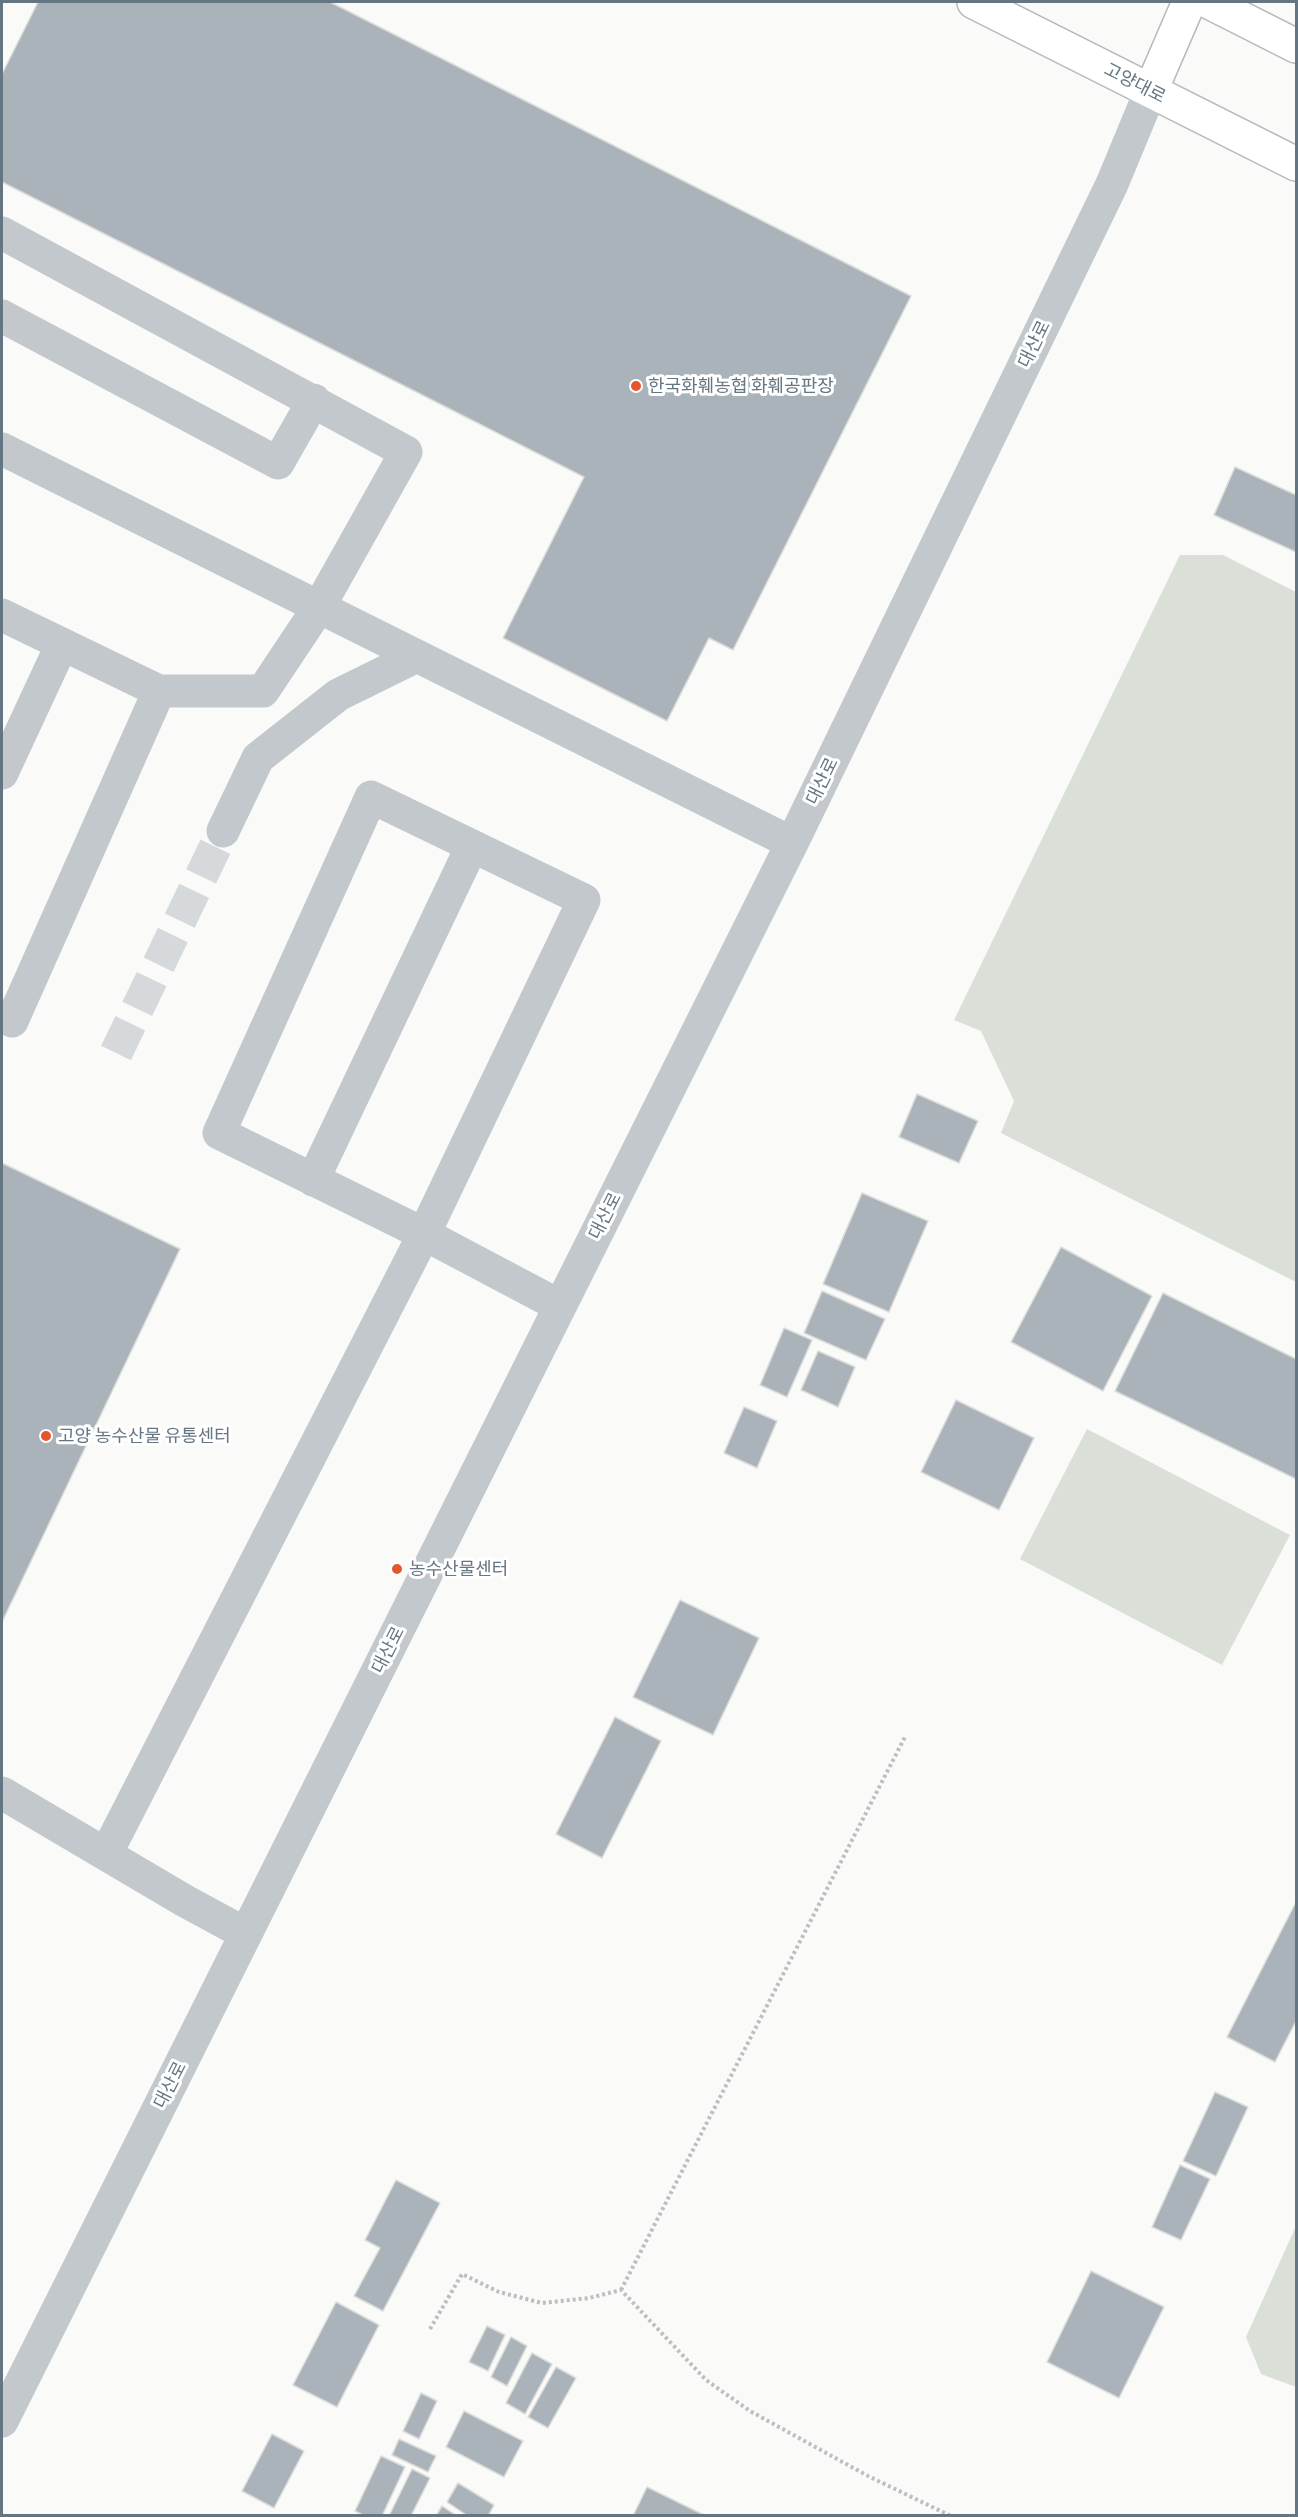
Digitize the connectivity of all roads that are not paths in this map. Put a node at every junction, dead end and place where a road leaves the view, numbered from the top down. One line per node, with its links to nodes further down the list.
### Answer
1 (974, 2): 5 (main road, 고양대로)
2 (1189, 2): 5 (main road, 대산로)
3 (1209, 2): 4 (main road)
4 (1296, 46)
5 (1151, 90): 6 (main road, 고양대로); 18 (street, 대산로)
6 (1296, 164)
7 (2, 232): 9 (street)
8 (2, 316): 9 (street)
9 (314, 400): 11 (street)
10 (2, 449): 11 (street)
11 (319, 607): 14 (street); 15 (street)
12 (2, 615): 13 (street)
13 (62, 644): 15 (street); 16 (street)
14 (415, 657): 17 (street); 18 (street)
15 (159, 692): 20 (street)
16 (2, 773)
17 (223, 831)
18 (792, 843): 23 (street, 대산로)
19 (472, 846): 21 (street); 21 (street); 22 (street)
20 (2, 1016)
21 (313, 1180): 22 (street)
22 (424, 1234): 23 (street); 25 (street)
23 (560, 1306): 26 (street, 대산로)
24 (2, 1793): 25 (street)
25 (106, 1854): 26 (street)
26 (246, 1934): 27 (street, 대산로)
27 (2, 2421)

